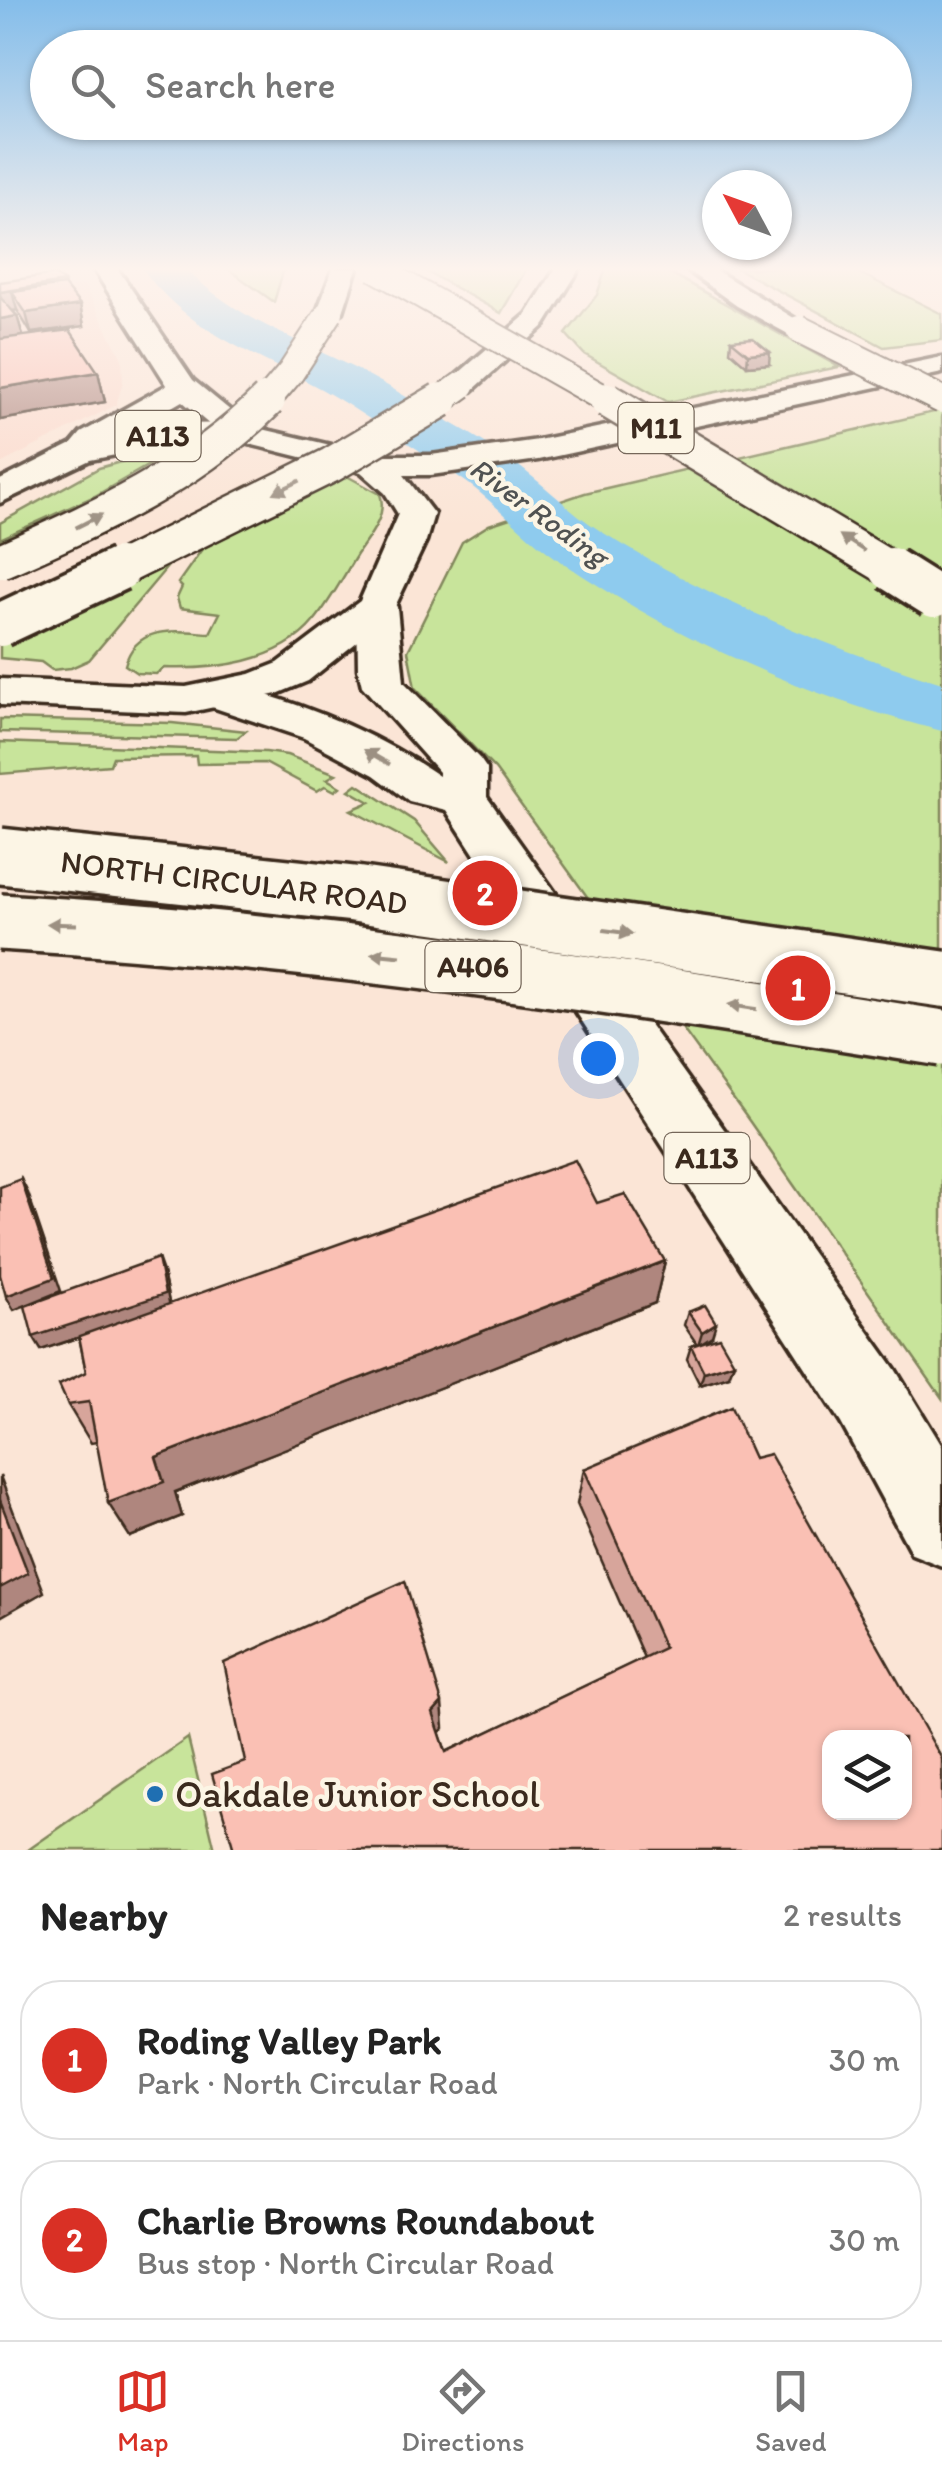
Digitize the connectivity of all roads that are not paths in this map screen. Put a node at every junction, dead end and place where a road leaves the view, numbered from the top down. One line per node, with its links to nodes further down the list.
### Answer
1 (164, 354): 7 (main road, A113)
2 (304, 354): 15 (main road, one-way to 2, bridge)
3 (497, 354): 18 (main road, one-way to 18, bridge)
4 (527, 354): 16 (main road, M11, one-way to 4, bridge)
5 (849, 354): 9 (main road, bridge)
6 (942, 365): 13 (main road)
7 (185, 386): 10 (main road, A113); 11 (main road, A113)
8 (942, 389): 13 (main road)
9 (942, 400)
10 (237, 432): 11 (main road, A113); 12 (main road, A113)
11 (81, 452): 14 (main road, A113)
12 (373, 466): 13 (main road); 17 (main road, A113)
13 (500, 477)
14 (0, 493)
15 (0, 561)
16 (942, 601)
17 (377, 607): 20 (main road, A113); 21 (main road, A113)
18 (0, 625)
19 (4, 694): 20 (main road, A113)
20 (219, 695): 21 (main road, A113, one-way to 20)
21 (463, 798): 26 (main road, A113)
22 (0, 856): 24 (main road, NORTH CIRCULAR ROAD / A406, one-way to 24, bridge)
23 (0, 922): 25 (main road, NORTH CIRCULAR ROAD / A406, one-way to 23, bridge)
24 (942, 979)
25 (942, 1038)
26 (942, 1524)

